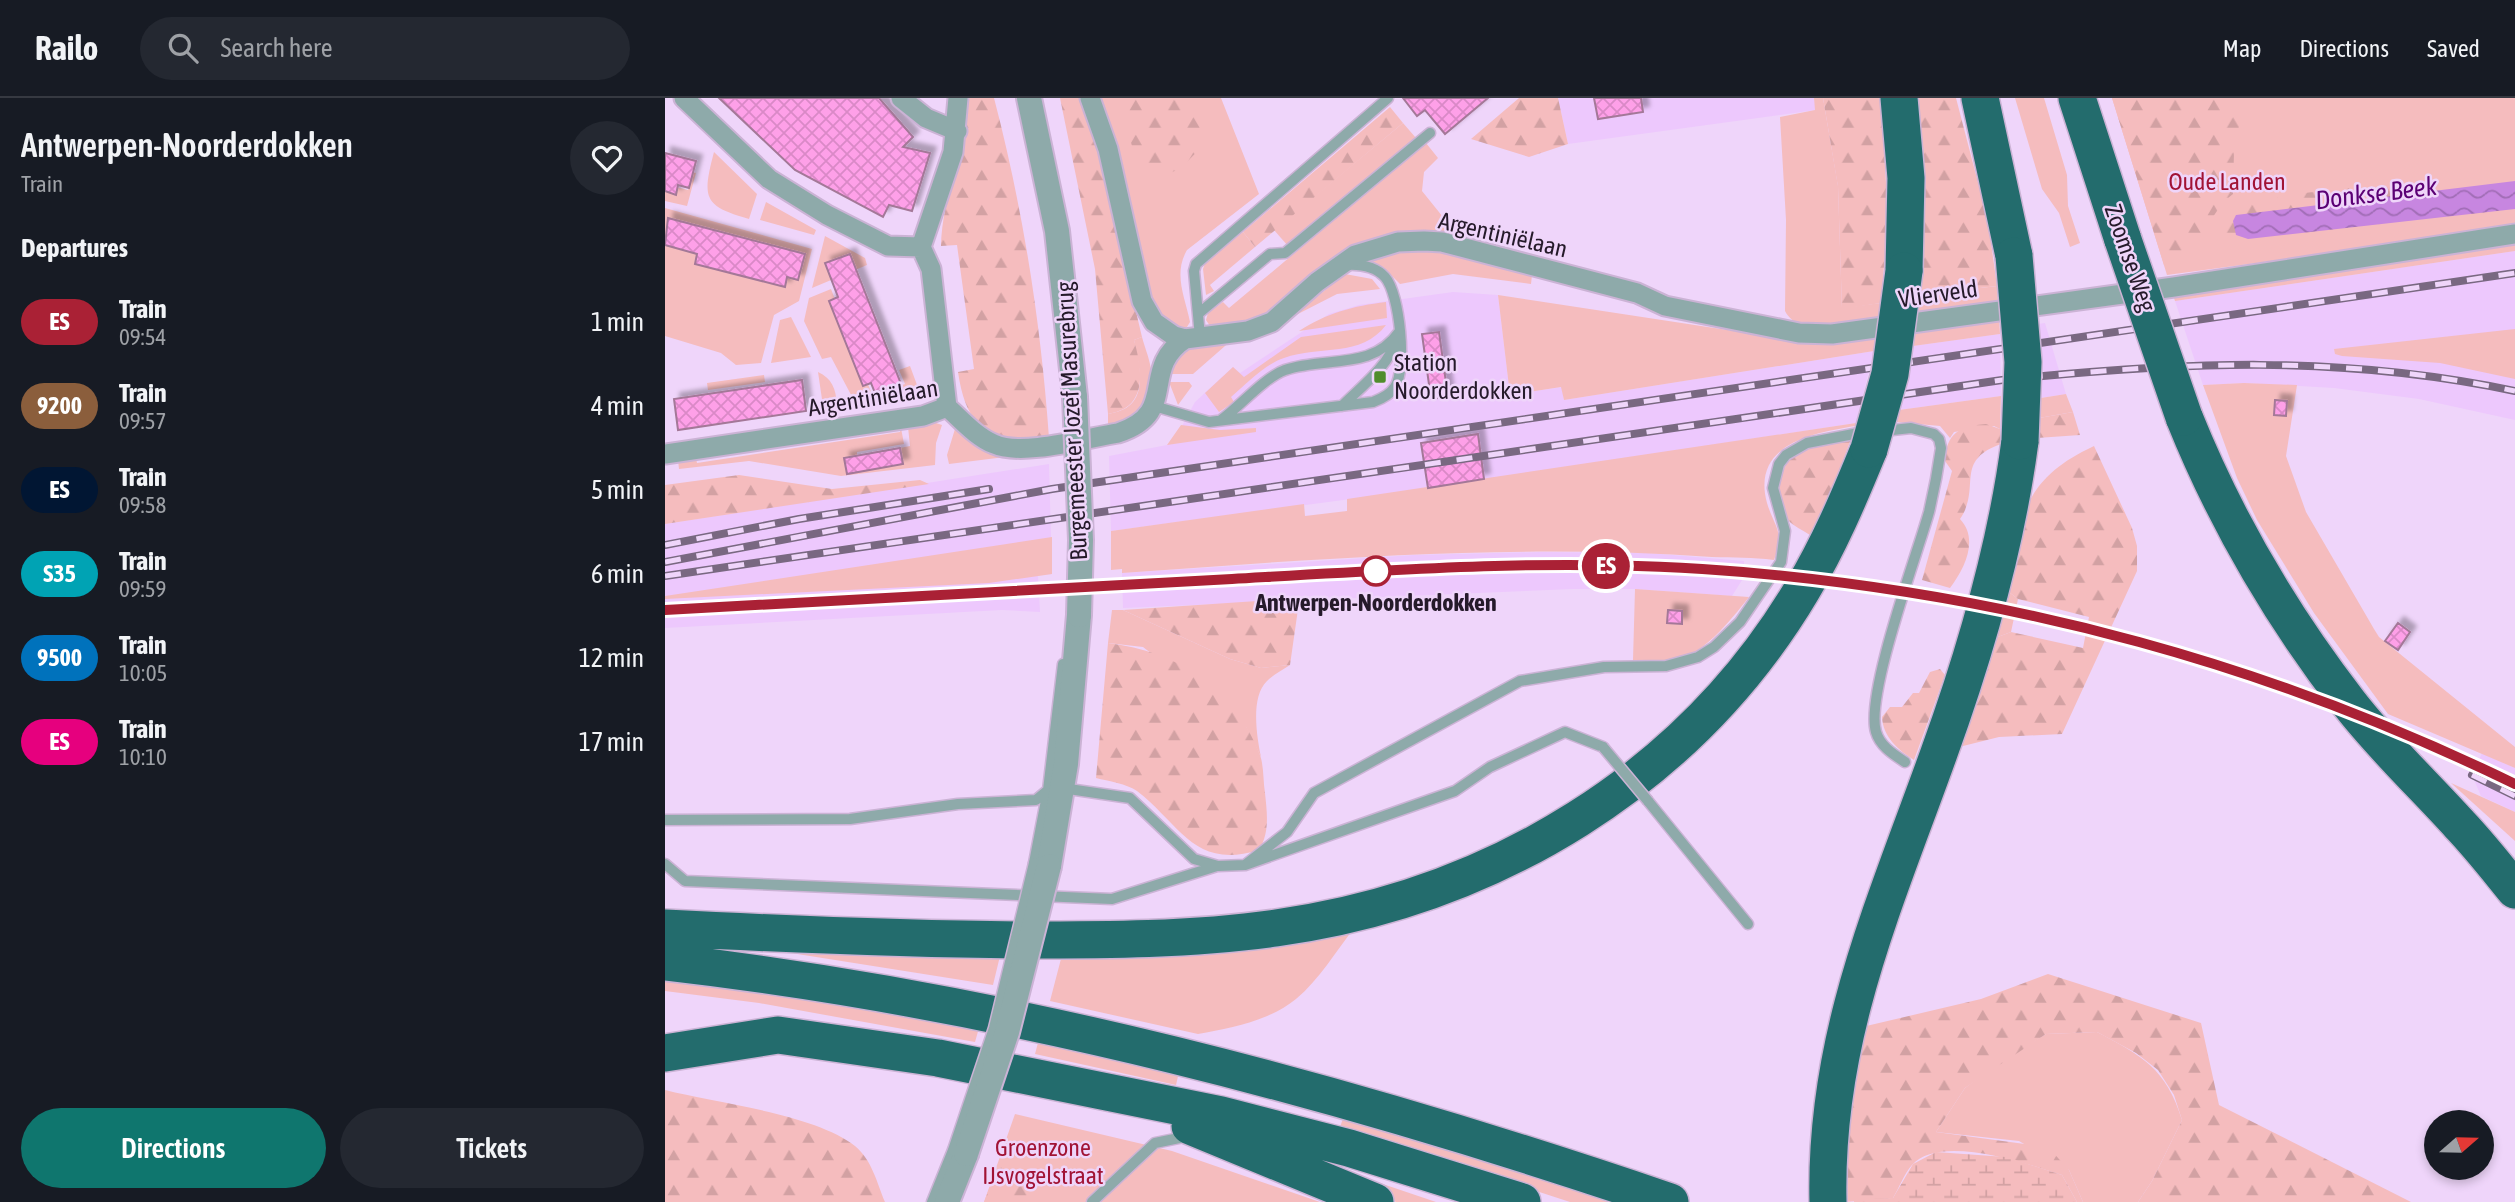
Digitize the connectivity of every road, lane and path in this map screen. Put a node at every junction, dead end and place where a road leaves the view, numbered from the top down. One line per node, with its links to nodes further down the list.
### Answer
1 (684, 98): 13 (street)
2 (901, 98): 10 (street)
3 (958, 98): 10 (street)
4 (1029, 98): 25 (street, Burgemeester Jozef Masurebrug, bridge)
5 (1090, 98): 18 (street)
6 (1388, 98): 16 (lane)
7 (1899, 98): 35 (highway, bridge)
8 (1980, 98): 40 (highway, bridge)
9 (2077, 98): 27 (highway, Zoomse Weg, bridge)
10 (957, 131): 13 (street)
11 (1430, 133): 16 (lane)
12 (2515, 234): 15 (street, Vlierveld)
13 (921, 247): 21 (street)
14 (1338, 265): 15 (street, Argentiniëlaan); 17 (lane); 18 (street, Argentiniëlaan)
15 (1665, 306)
16 (1198, 314): 18 (lane)
17 (1399, 332): 20 (lane); 20 (lane); 22 (lane)
18 (1193, 338): 19 (street)
19 (1154, 406): 21 (street, Argentiniëlaan); 22 (lane)
20 (1342, 406): 22 (lane)
21 (947, 407): 23 (street, Argentiniëlaan)
22 (1221, 421)
23 (665, 454)
24 (1905, 762): 31 (lane)
25 (1055, 789): 26 (lane); 30 (street, Burgemeester Jozef Masurebrug); 32 (lane)
26 (665, 820)
27 (2461, 826): 28 (highway); 33 (highway)
28 (2515, 860)
29 (665, 863): 32 (lane)
30 (1041, 864): 41 (lane, bridge); 42 (street, Burgemeester Jozef Masurebrug, bridge)
31 (1245, 865): 32 (lane); 34 (lane, bridge)
32 (1218, 866)
33 (2515, 890)
34 (1748, 924)
35 (665, 928)
36 (665, 962): 46 (highway)
37 (665, 1053): 38 (highway)
38 (1119, 1092): 39 (highway); 45 (highway)
39 (1205, 1134): 43 (lane); 44 (highway)
40 (1828, 1185)
41 (932, 1202)
42 (947, 1202)
43 (1091, 1202)
44 (1375, 1202)
45 (1522, 1202)
46 (1670, 1202)

